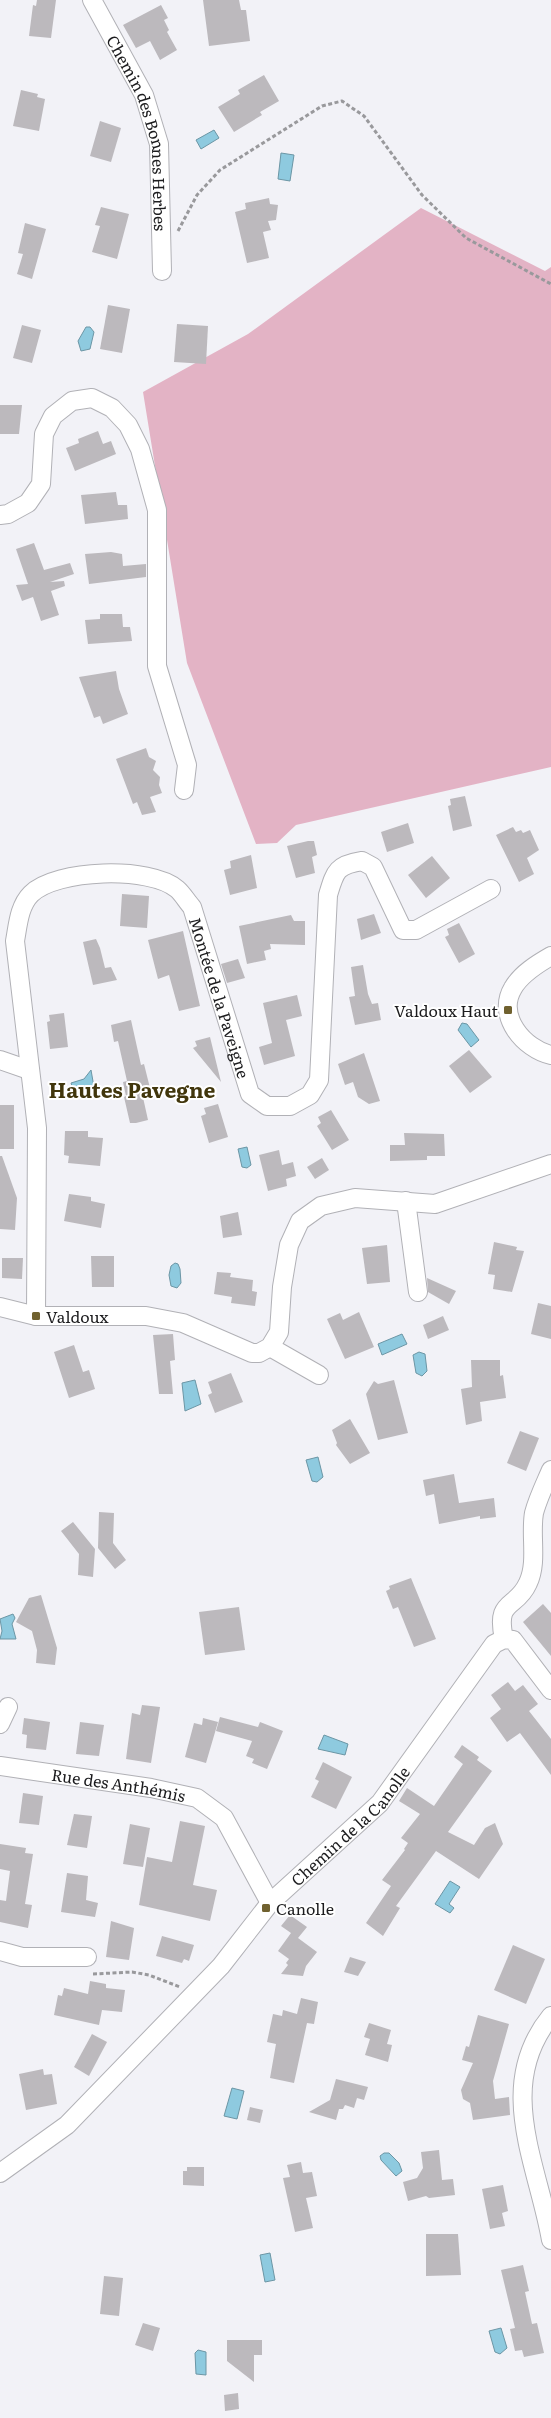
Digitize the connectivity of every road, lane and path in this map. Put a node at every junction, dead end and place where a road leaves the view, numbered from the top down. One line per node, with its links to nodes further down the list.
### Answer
1 (92, 0): 2 (street, Chemin des Bonnes Herbes)
2 (161, 240): 3 (street, Chemin des Bonnes Herbes); 4 (path)
3 (162, 271)
4 (551, 284)
5 (0, 515): 6 (street)
6 (184, 790)
7 (491, 889): 11 (street, Montée de la Paveigne)
8 (551, 956): 9 (street)
9 (551, 1055)
10 (0, 1060): 11 (street)
11 (29, 1070): 16 (street, Montée de la Paveigne)
12 (551, 1164): 13 (street)
13 (406, 1201): 14 (street); 17 (street)
14 (418, 1292)
15 (0, 1307): 16 (street)
16 (36, 1316): 17 (street)
17 (270, 1347): 18 (street)
18 (319, 1375)
19 (551, 1470): 20 (street)
20 (504, 1639): 21 (street); 25 (street, Chemin de la Canolle)
21 (551, 1690)
22 (8, 1706): 23 (street)
23 (0, 1724)
24 (0, 1766): 25 (street, Rue des Anthémis)
25 (270, 1903): 28 (street, Chemin de la Canolle)
26 (0, 1951): 27 (street)
27 (87, 1957): 28 (path)
28 (195, 1993): 30 (street, Chemin de la Canolle)
29 (551, 2016): 31 (street)
30 (0, 2173)
31 (551, 2240)

